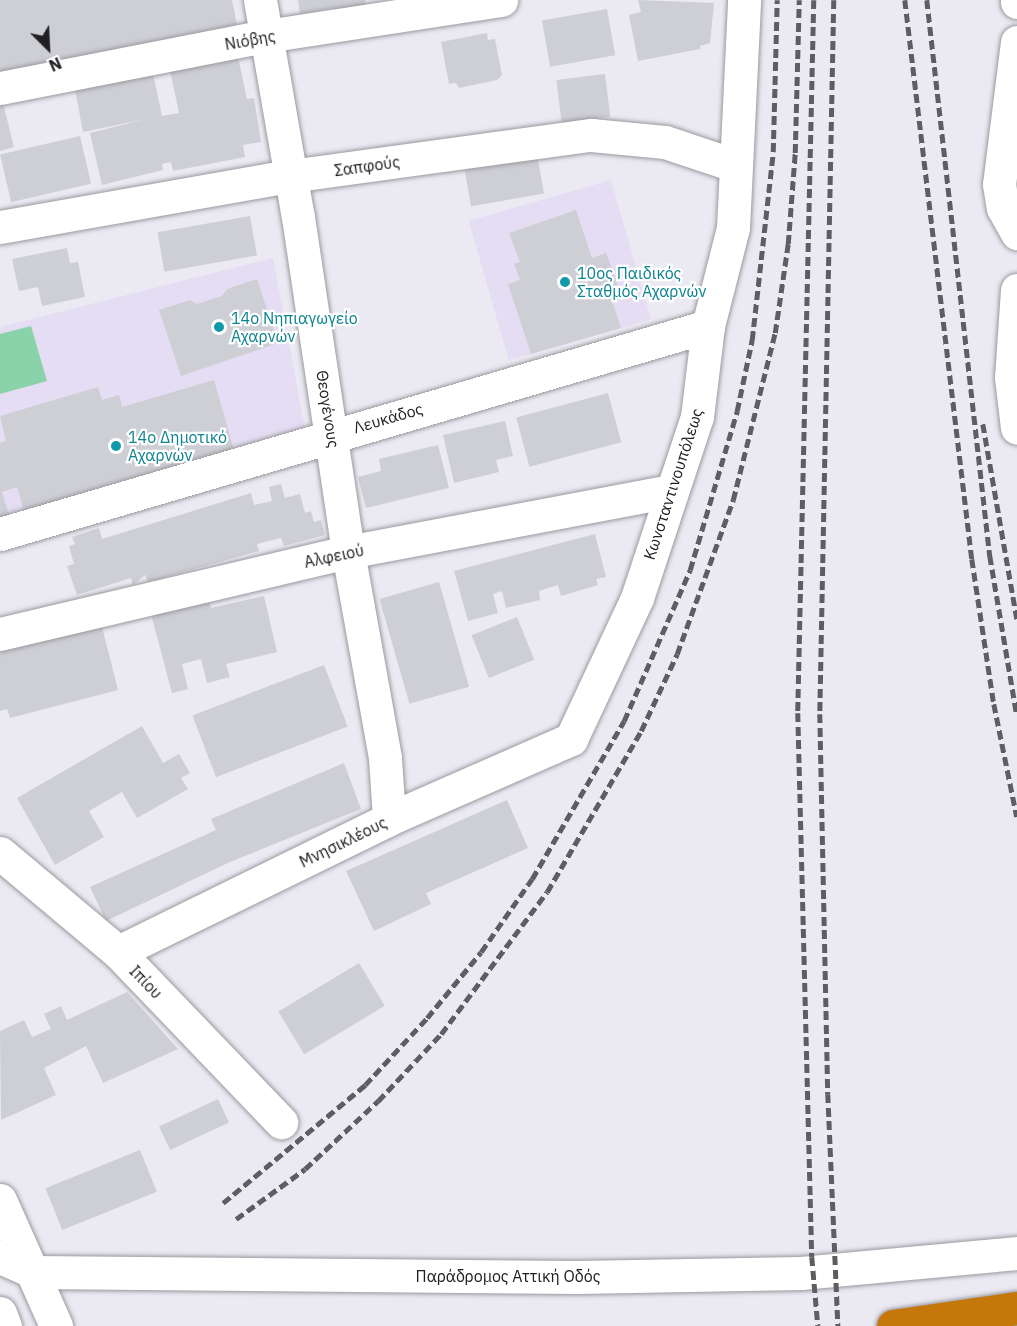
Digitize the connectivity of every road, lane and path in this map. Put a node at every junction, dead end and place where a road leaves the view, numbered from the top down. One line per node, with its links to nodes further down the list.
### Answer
1 (260, 0): 4 (street, Θεογένους)
2 (501, 0): 4 (street, Νιόβης)
3 (744, 0): 8 (street, Κωνσταντινουπόλεως)
4 (266, 36): 6 (street, Νιόβης); 9 (street, Θεογένους)
5 (1017, 42): 7 (street)
6 (0, 88)
7 (1013, 96): 11 (street)
8 (734, 165): 9 (street, Σαπφούς); 13 (street, Κωνσταντινουπόλεως)
9 (290, 176): 10 (street, Σαπφούς); 15 (street, Θεογένους)
10 (0, 227)
11 (1017, 233)
12 (1017, 290): 14 (street)
13 (708, 326): 15 (street, Λευκάδος); 16 (street, Κωνσταντινουπόλεως)
14 (1017, 428)
15 (332, 434): 17 (street, Λευκάδος); 18 (street, Θεογένους)
16 (670, 491): 18 (street, Αλφειού); 20 (street, Κωνσταντινουπόλεως)
17 (0, 534)
18 (348, 552): 19 (street, Αλφειού); 21 (street, Θεογένους)
19 (0, 634)
20 (571, 740): 21 (street, Μνησικλέους)
21 (388, 819): 23 (street, Μνησικλέους)
22 (0, 853): 23 (street, Ιπίου)
23 (118, 952): 24 (street, Ιπίου)
24 (281, 1122)
25 (0, 1200): 28 (street)
26 (1017, 1253): 28 (street, Παράδρομος Αττική Οδός)
27 (0, 1257): 28 (street, Παράδρομος Αττική Οδός)
28 (34, 1272): 32 (street)
29 (1017, 1308): 33 (highway)
30 (0, 1313): 31 (street)
31 (5, 1326)
32 (56, 1326)
33 (893, 1326)

